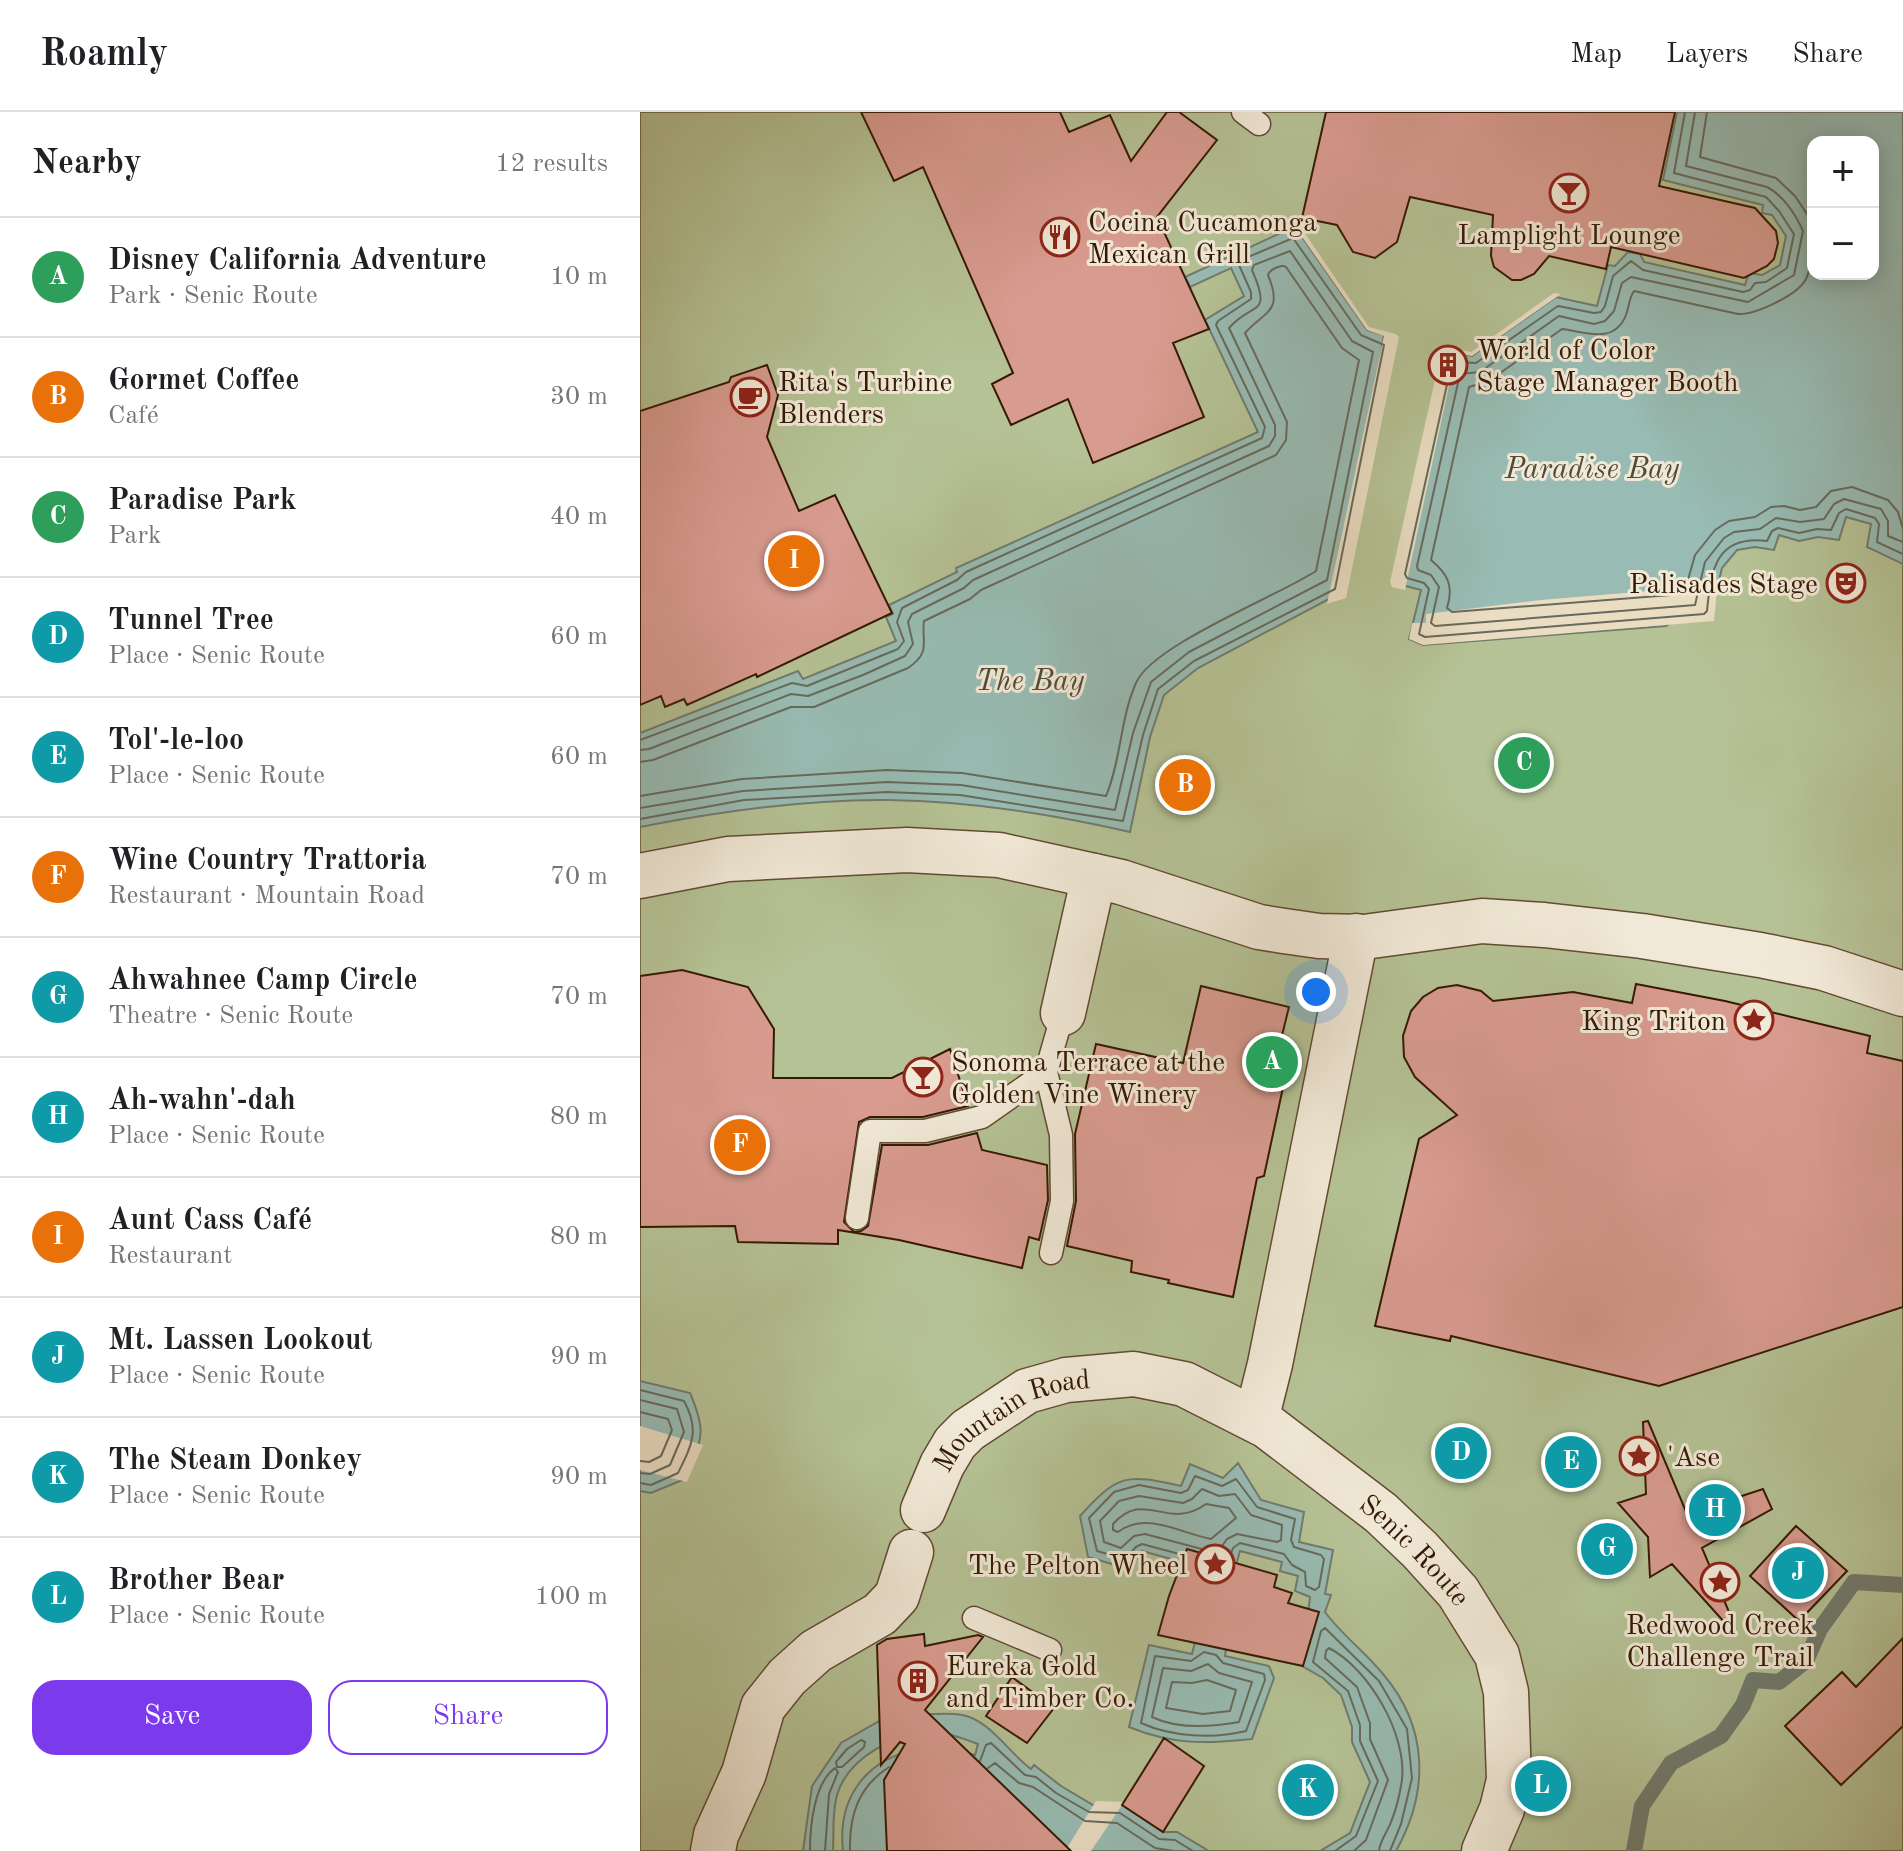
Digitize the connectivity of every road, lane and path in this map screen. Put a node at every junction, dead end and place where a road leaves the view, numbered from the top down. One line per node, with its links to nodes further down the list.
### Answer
1 (640, 876): 2 (street)
2 (1094, 876): 3 (street); 5 (street)
3 (1356, 936): 4 (street); 10 (street)
4 (1903, 994)
5 (1063, 1013): 6 (lane)
6 (1046, 1072): 7 (lane); 8 (lane)
7 (857, 1218)
8 (1051, 1253)
9 (1134, 1374): 10 (street, Senic Route); 11 (street, Mountain Road)
10 (1256, 1420): 16 (street, Senic Route)
11 (923, 1510)
12 (911, 1552): 15 (street)
13 (974, 1618): 14 (lane)
14 (1050, 1650)
15 (713, 1851)
16 (1484, 1851)

